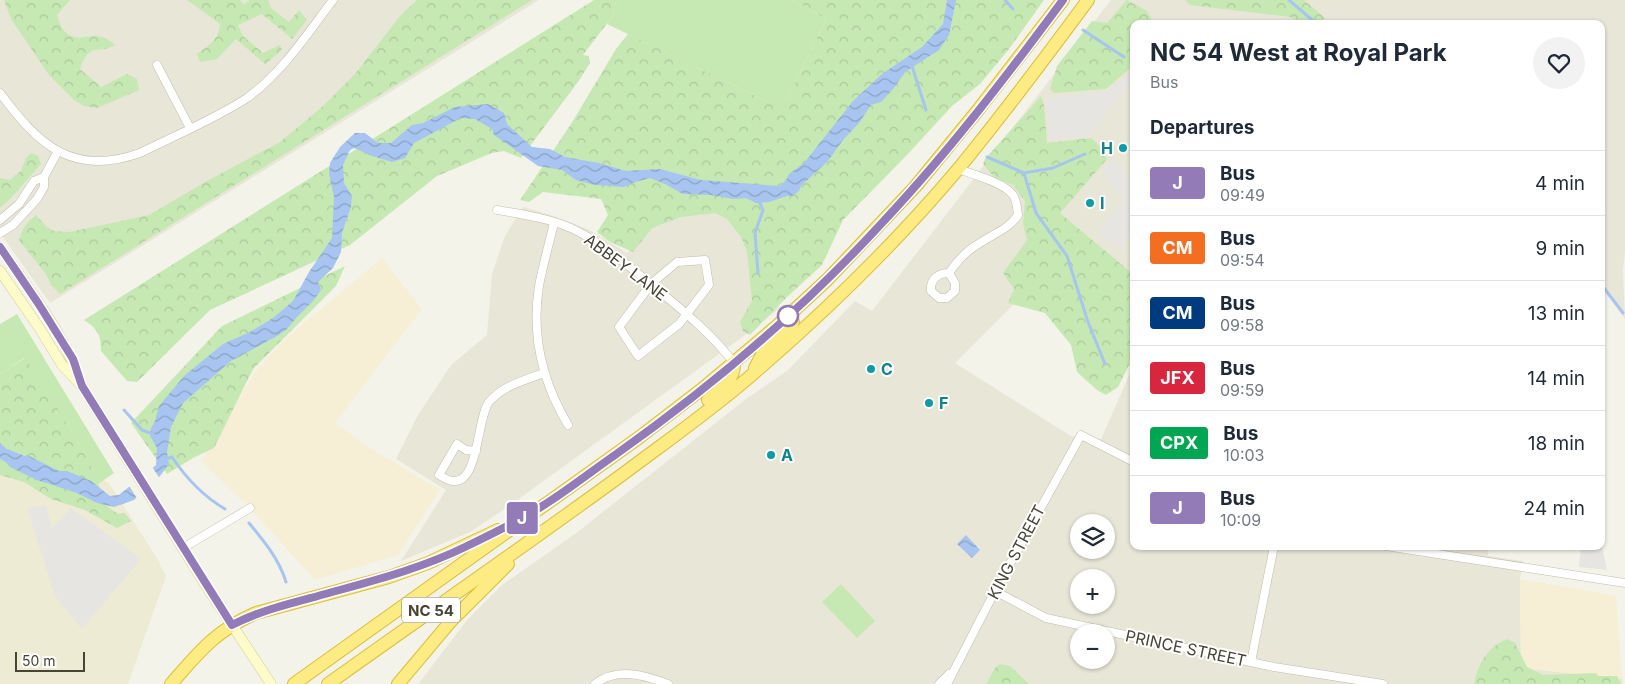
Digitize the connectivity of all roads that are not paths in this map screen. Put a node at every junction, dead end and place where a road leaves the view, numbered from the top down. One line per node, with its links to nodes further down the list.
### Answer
1 (333, 0): 6 (street)
2 (1063, 0): 15 (highway, NC 54)
3 (1084, 3): 8 (highway, NC 54)
4 (157, 65): 6 (street)
5 (0, 93): 7 (street)
6 (190, 128): 7 (street)
7 (58, 151): 9 (street)
8 (958, 169): 17 (street); 22 (highway, NC 54)
9 (44, 177): 11 (street); 13 (street)
10 (497, 210): 12 (street, ABBEY LANE)
11 (0, 220)
12 (554, 223): 18 (street, ABBEY LANE); 21 (street)
13 (0, 233)
14 (0, 247): 23 (main road)
15 (850, 256): 20 (highway, NC 54); 22 (highway)
16 (0, 271): 23 (main road)
17 (949, 273)
18 (651, 284): 19 (street, ABBEY LANE); 19 (street); 19 (street)
19 (687, 313): 20 (street, ABBEY LANE)
20 (734, 363): 25 (highway); 29 (highway, NC 54)
21 (544, 373): 24 (street); 26 (street)
22 (754, 374): 25 (highway, NC 54)
23 (82, 386): 31 (main road)
24 (568, 425)
25 (665, 443): 30 (highway, NC 54)
26 (476, 451): 26 (street)
27 (1130, 460): 35 (street, KING STREET)
28 (250, 508): 31 (street)
29 (536, 510): 36 (highway); 41 (highway, NC 54)
30 (535, 538): 42 (highway, NC 54); 43 (highway)
31 (182, 548): 36 (main road)
32 (1273, 550): 37 (street)
33 (1412, 550): 34 (street)
34 (1625, 583)
35 (995, 591): 37 (street, PRINCE STREET); 38 (street, KING STREET)
36 (232, 625): 39 (highway); 40 (main road)
37 (1251, 662): 48 (street, PRINCE STREET)
38 (954, 669): 46 (street); 47 (street)
39 (170, 684)
40 (271, 684)
41 (294, 684)
42 (328, 684)
43 (398, 684)
44 (596, 684): 45 (street)
45 (668, 684)
46 (939, 684)
47 (947, 684)
48 (1383, 684)

